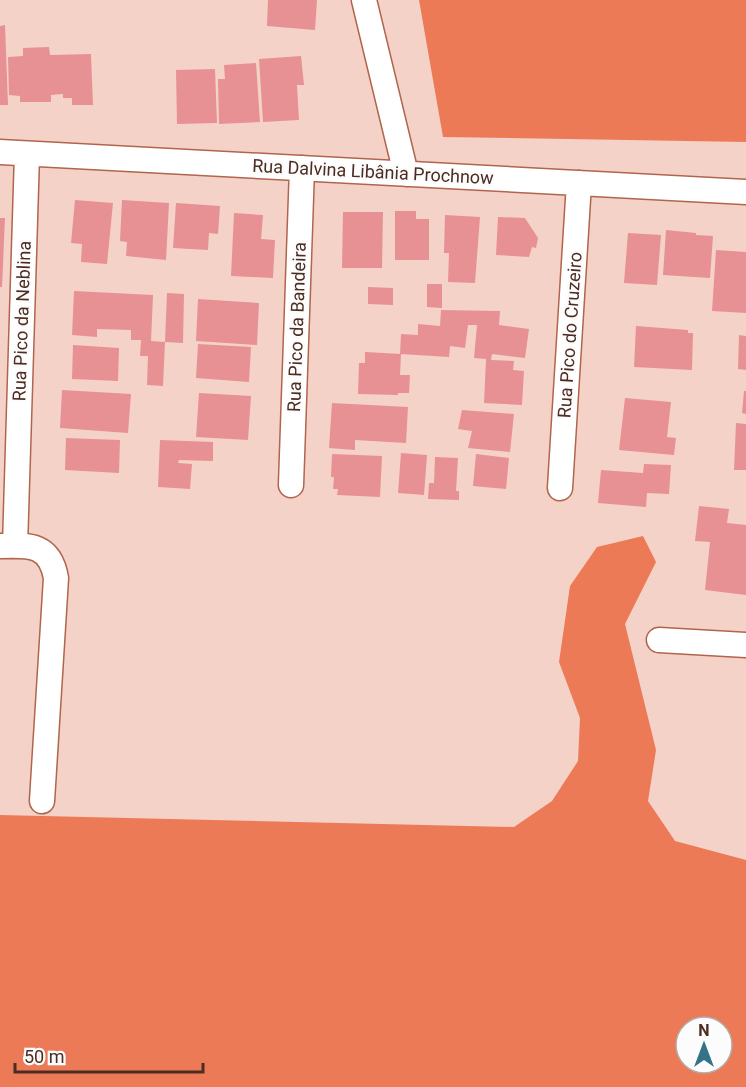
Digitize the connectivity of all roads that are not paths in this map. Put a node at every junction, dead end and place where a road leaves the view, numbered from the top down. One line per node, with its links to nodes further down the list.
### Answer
1 (364, 0): 5 (street)
2 (0, 152): 3 (street, Rua Dalvina Libânia Prochnow)
3 (27, 154): 4 (street, Rua Dalvina Libânia Prochnow); 10 (street, Rua Pico da Neblina)
4 (302, 168): 5 (street, Rua Dalvina Libânia Prochnow); 8 (street, Rua Pico da Bandeira)
5 (406, 174): 6 (street, Rua Dalvina Libânia Prochnow)
6 (579, 183): 7 (street, Rua Dalvina Libânia Prochnow); 9 (street, Rua Pico do Cruzeiro)
7 (746, 192)
8 (291, 485)
9 (560, 488)
10 (8, 546): 13 (street)
11 (660, 640): 12 (street)
12 (746, 645)
13 (42, 801)

